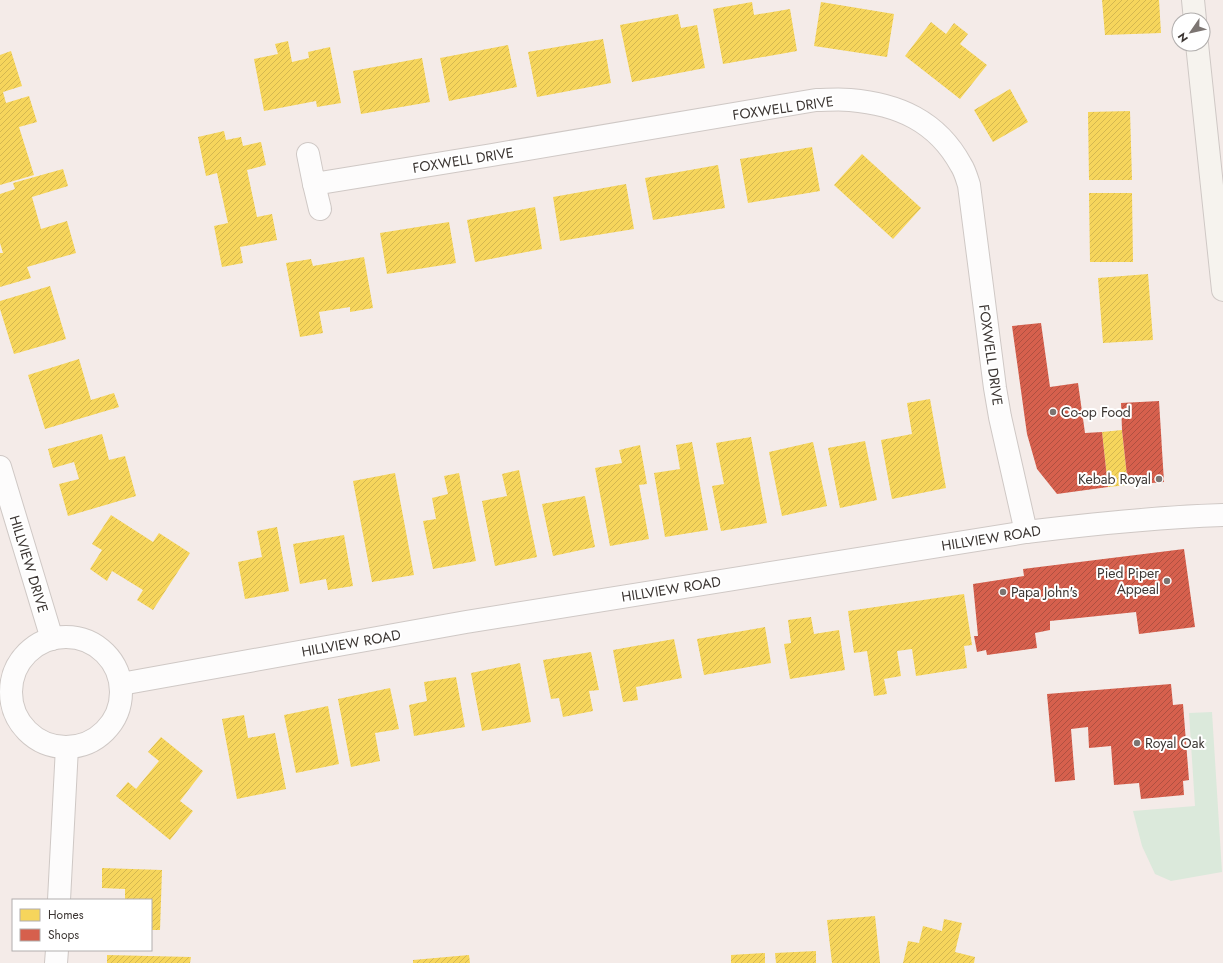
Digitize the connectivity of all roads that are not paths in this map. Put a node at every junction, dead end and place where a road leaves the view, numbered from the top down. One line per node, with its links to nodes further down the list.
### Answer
1 (1193, 0): 2 (street)
2 (1194, 12)
3 (1198, 52): 7 (street)
4 (308, 154): 5 (street)
5 (314, 184): 6 (street); 10 (street, FOXWELL DRIVE)
6 (320, 209)
7 (1223, 290)
8 (0, 467): 11 (street, HILLVIEW DRIVE)
9 (1223, 515): 10 (street, HILLVIEW ROAD)
10 (1026, 532): 12 (street, HILLVIEW ROAD)
11 (52, 639): 12 (street); 13 (street)
12 (121, 684): 14 (street)
13 (6, 701): 14 (street)
14 (67, 747): 15 (street)
15 (59, 899)
16 (57, 951): 17 (street)
17 (56, 963)

